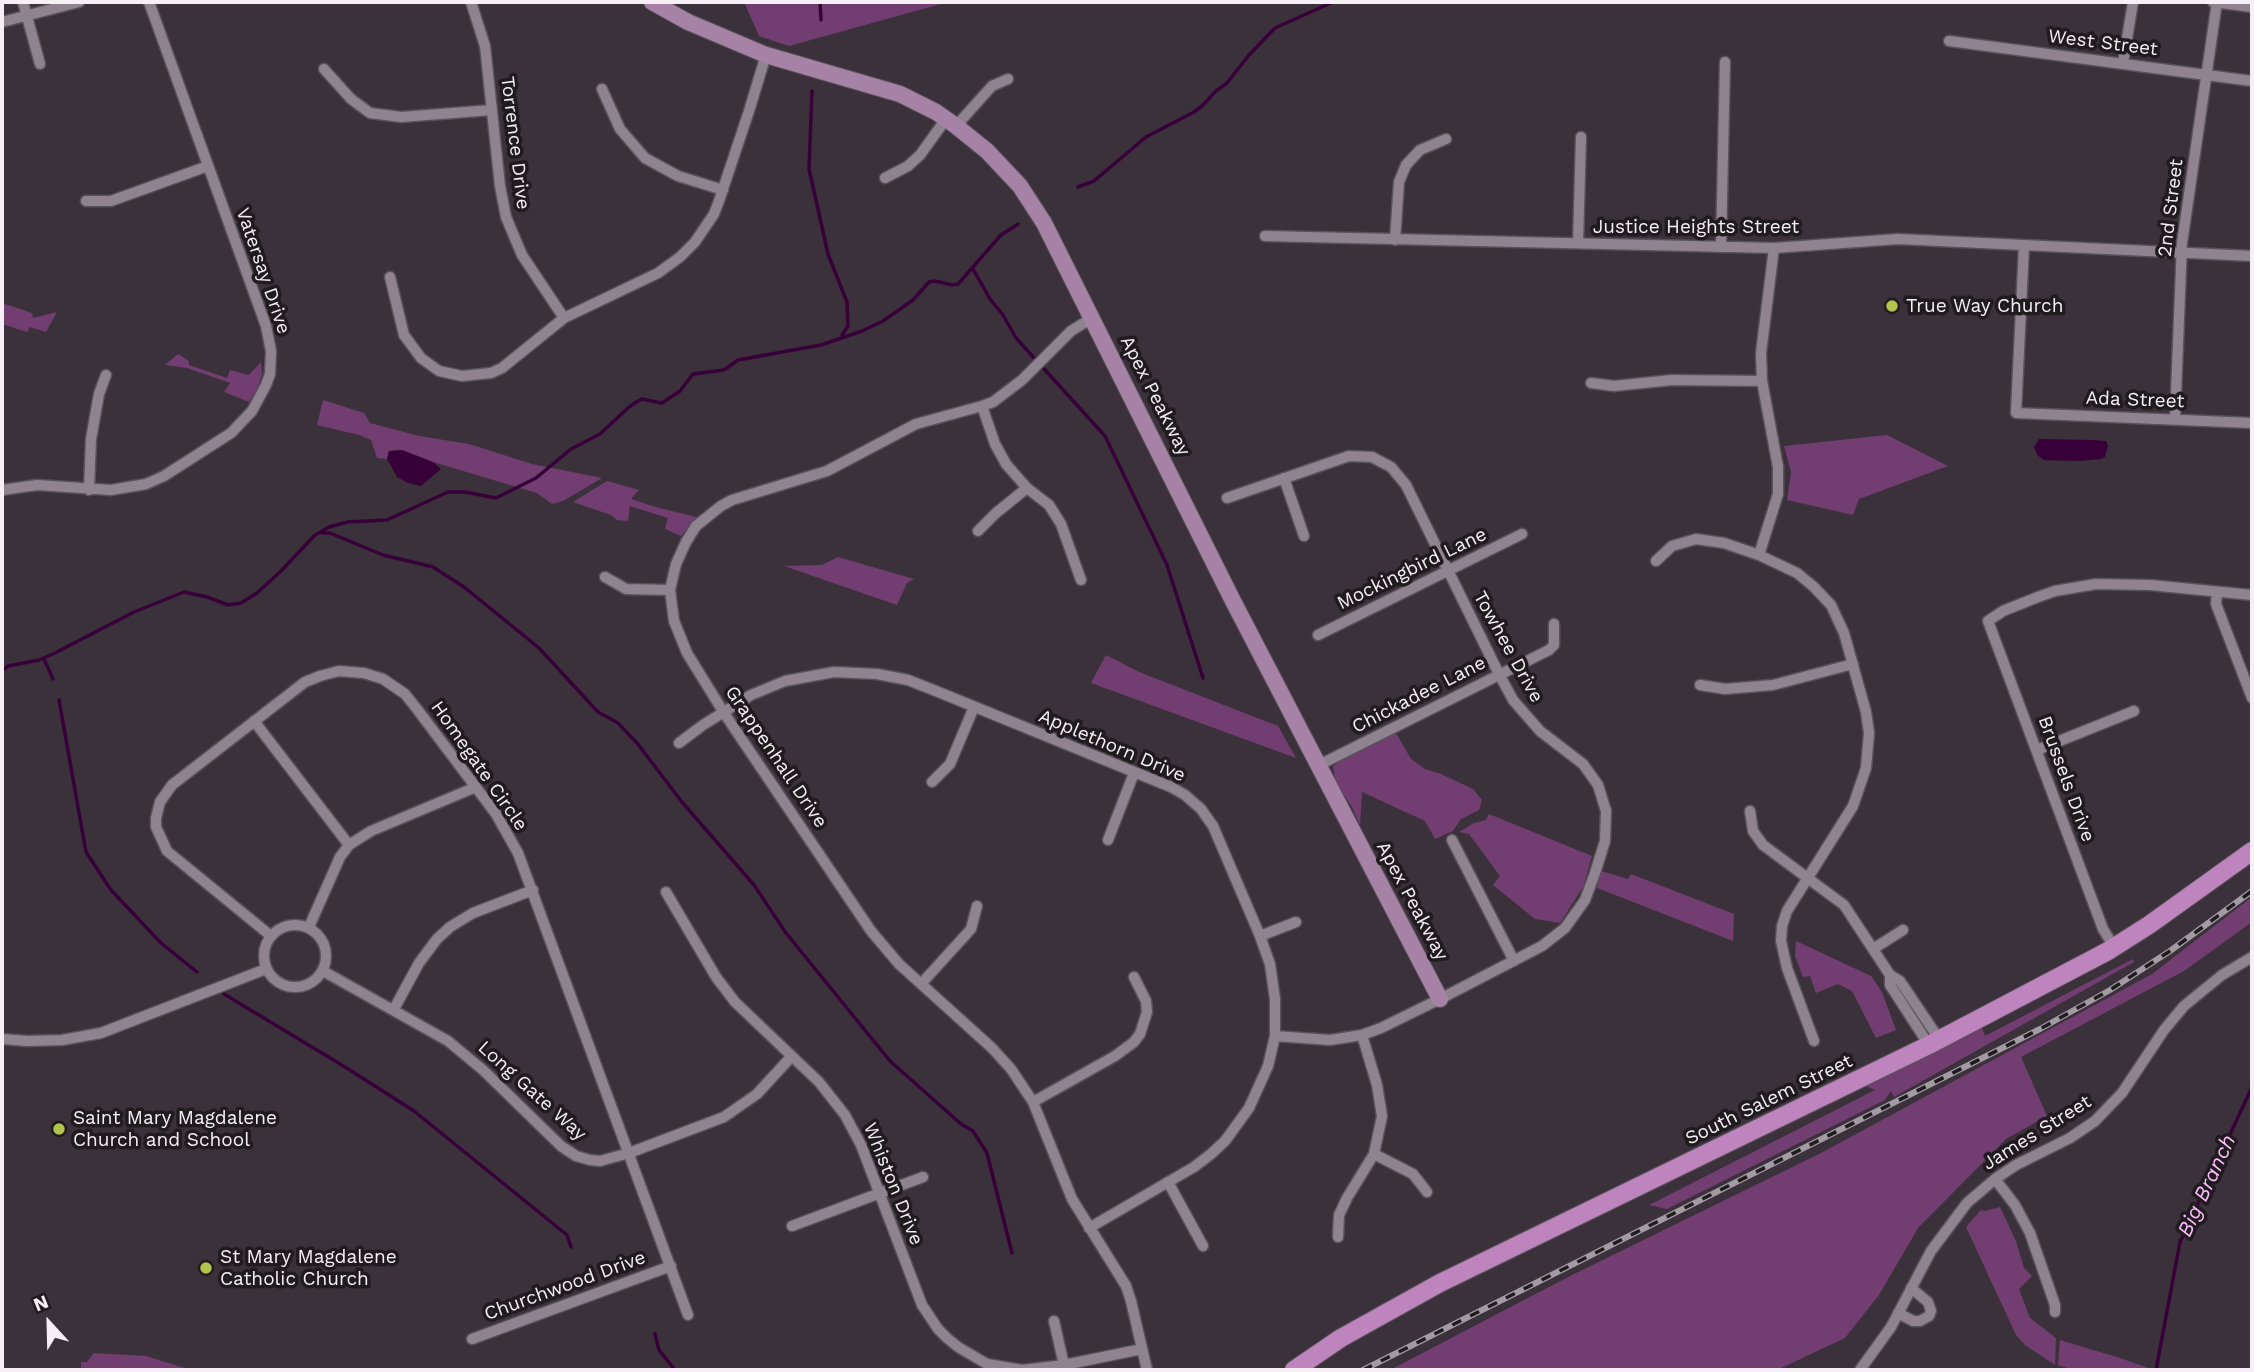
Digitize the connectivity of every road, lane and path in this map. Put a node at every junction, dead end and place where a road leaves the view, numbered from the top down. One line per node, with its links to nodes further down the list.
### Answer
1 (23, 2): 9 (street)
2 (79, 2): 9 (street)
3 (149, 2): 25 (street, Vatersay Drive)
4 (471, 2): 21 (street, Torrence Drive)
5 (652, 2): 12 (main road, Apex Peakway)
6 (2133, 2): 14 (street)
7 (2216, 2): 8 (street); 17 (street, 2nd Street)
8 (2252, 7)
9 (27, 16): 10 (street); 15 (street)
10 (2, 22)
11 (1949, 41): 14 (street, West Street)
12 (765, 55): 22 (main road, Apex Peakway); 27 (street)
13 (1725, 62): 33 (street)
14 (2123, 63): 17 (street, West Street)
15 (40, 64)
16 (324, 69): 21 (street)
17 (2206, 75): 19 (street, West Street); 35 (street, 2nd Street)
18 (1008, 79): 22 (street)
19 (2252, 81)
20 (602, 89): 27 (street)
21 (492, 110): 38 (street, Torrence Drive)
22 (951, 123): 26 (street); 39 (main road, Apex Peakway)
23 (1581, 137): 31 (street)
24 (1446, 139): 30 (street)
25 (208, 166): 28 (street); 49 (street, Vatersay Drive)
26 (885, 178)
27 (723, 190): 38 (street)
28 (86, 201)
29 (1265, 236): 30 (street, Justice Heights Street)
30 (1395, 240): 31 (street, Justice Heights Street)
31 (1578, 243): 33 (street, Justice Heights Street)
32 (2024, 246): 34 (street, Justice Heights Street); 35 (street, Justice Heights Street); 44 (street, Ada Street)
33 (1721, 247): 34 (street, Justice Heights Street)
34 (1774, 248): 41 (street)
35 (2182, 252): 36 (street, Justice Heights Street); 44 (street, 2nd Street)
36 (2252, 256)
37 (390, 277): 38 (street)
38 (564, 317)
39 (1092, 318): 43 (street, Grappenhall Drive); 75 (main road, Apex Peakway)
40 (106, 375): 49 (street)
41 (1762, 381): 42 (street); 54 (street)
42 (1591, 383)
43 (982, 406): 47 (street); 59 (street, Grappenhall Drive)
44 (2175, 419): 45 (street, Ada Street)
45 (2252, 422)
46 (1284, 478): 50 (street, Towhee Drive); 53 (street); 56 (street, Towhee Drive)
47 (1027, 488): 51 (street); 58 (street)
48 (2, 490): 49 (street, Vatersay Drive)
49 (89, 490)
50 (1227, 498)
51 (978, 531)
52 (1522, 534): 56 (street, Mockingbird Lane)
53 (1304, 536)
54 (1759, 555): 55 (street); 64 (street)
55 (1656, 561)
56 (1448, 571): 63 (street, Mockingbird Lane); 66 (street, Towhee Drive)
57 (605, 577): 59 (street)
58 (1081, 580)
59 (670, 590): 71 (street, Grappenhall Drive)
60 (2217, 592): 61 (street); 65 (street); 74 (street, Brussels Drive)
61 (2252, 596)
62 (1554, 624): 66 (street, Chickadee Lane)
63 (1318, 635)
64 (1853, 664): 67 (street); 84 (street)
65 (2247, 669): 68 (street)
66 (1499, 674): 75 (street, Chickadee Lane); 96 (street, Towhee Drive)
67 (1700, 685)
68 (2252, 698)
69 (974, 707): 71 (street, Applethorn Drive); 76 (street, Applethorn Drive); 77 (street)
70 (2134, 710): 74 (street)
71 (724, 713): 73 (street, Applethorn Drive); 100 (street, Grappenhall Drive)
72 (254, 721): 78 (street, Homegate Circle); 82 (street); 91 (street, Homegate Circle)
73 (679, 743)
74 (2037, 750): 93 (street, Brussels Drive)
75 (1317, 766): 101 (main road, Apex Peakway)
76 (1133, 773): 81 (street); 92 (street, Applethorn Drive)
77 (932, 782)
78 (476, 787): 82 (street); 85 (street, Homegate Circle)
79 (1751, 811): 84 (street)
80 (1452, 839): 96 (street)
81 (1108, 840)
82 (349, 845): 89 (street)
83 (2252, 851): 93 (main road, South Salem Street)
84 (1809, 877): 94 (street); 106 (street)
85 (533, 890): 102 (street); 110 (street, Homegate Circle)
86 (666, 892): 108 (street, Whiston Drive)
87 (978, 906): 100 (street)
88 (1296, 922): 92 (street)
89 (309, 927): 91 (street); 98 (street)
90 (1903, 930): 94 (street)
91 (271, 936): 97 (street)
92 (1260, 936): 104 (street, Applethorn Drive)
93 (2114, 947): 107 (main road, South Salem Street)
94 (1873, 949): 107 (street)
95 (2251, 956): 113 (street, James Street)
96 (1514, 961): 101 (street, Towhee Drive)
97 (266, 969): 98 (street); 105 (street)
98 (323, 971): 102 (street, Long Gate Way)
99 (1134, 977): 109 (street)
100 (921, 984): 109 (street, Grappenhall Drive)
101 (1440, 999): 103 (street, Towhee Drive)
102 (394, 1009): 110 (street, Long Gate Way)
103 (1362, 1035): 104 (street, Towhee Drive); 111 (street)
104 (1275, 1037): 114 (street, Applethorn Drive)
105 (2, 1039)
106 (1814, 1041)
107 (1934, 1042): 132 (main road, South Salem Street)
108 (791, 1057): 110 (street, Long Gate Way); 116 (street, Whiston Drive)
109 (1033, 1102): 118 (street, Grappenhall Drive)
110 (629, 1153): 121 (street, Homegate Circle)
111 (1374, 1154): 115 (street); 119 (street)
112 (923, 1177): 116 (street)
113 (1995, 1178): 122 (street, James Street); 123 (street)
114 (1168, 1182): 118 (street, Applethorn Drive); 120 (street)
115 (1427, 1192)
116 (879, 1193): 117 (street); 130 (street, Whiston Drive)
117 (792, 1226)
118 (1089, 1228): 128 (street, Grappenhall Drive)
119 (1338, 1237)
120 (1203, 1246)
121 (671, 1266): 125 (street, Homegate Circle); 127 (street, Churchwood Drive)
122 (1911, 1288): 124 (street, James Street); 124 (street)
123 (2055, 1312)
124 (1898, 1313): 133 (street, James Street)
125 (688, 1314)
126 (1054, 1321): 129 (street)
127 (472, 1339)
128 (1142, 1349): 129 (street, Whiston Drive); 131 (street, Grappenhall Drive)
129 (1064, 1365): 130 (street, Whiston Drive)
130 (986, 1367)
131 (1147, 1370)
132 (1294, 1370)
133 (1860, 1370)

